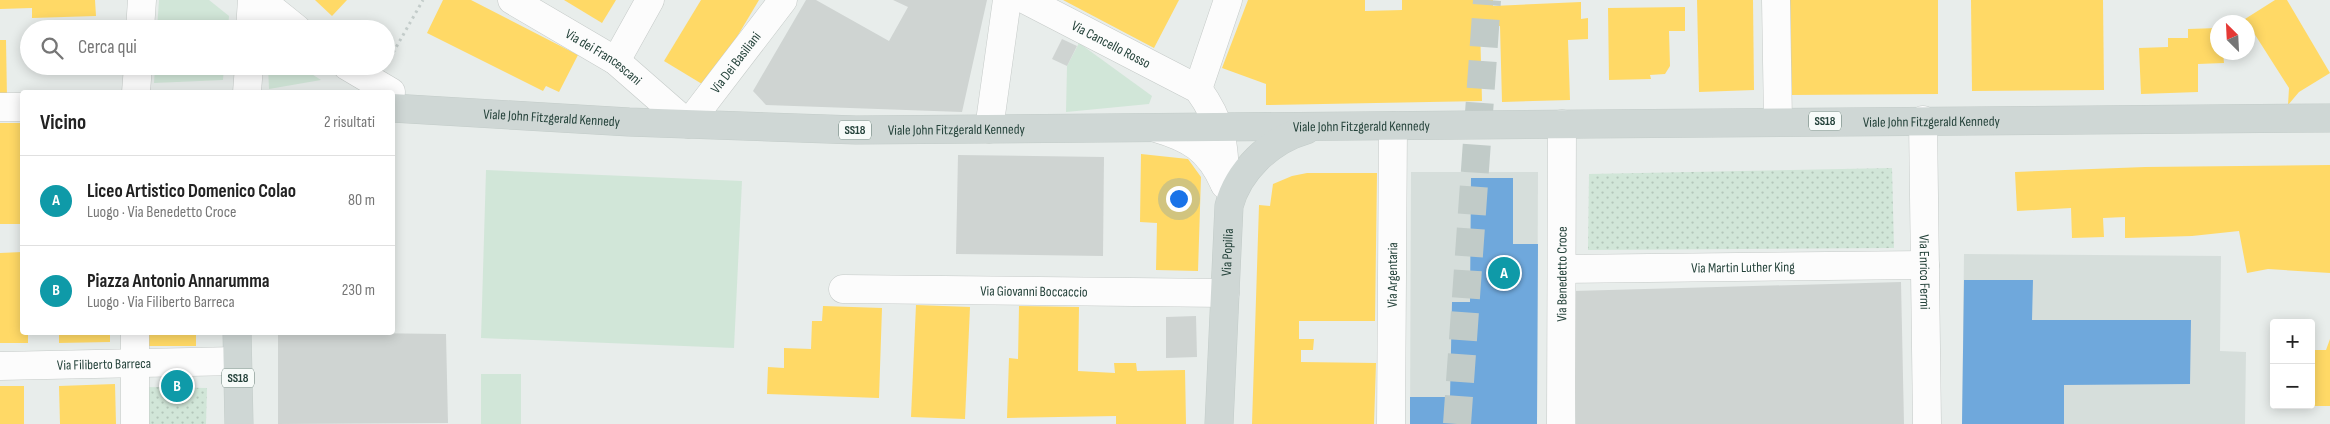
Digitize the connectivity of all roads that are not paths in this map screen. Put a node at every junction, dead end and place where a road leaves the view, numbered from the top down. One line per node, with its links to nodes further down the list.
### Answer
1 (142, 0): 11 (street)
2 (252, 0): 12 (street)
3 (261, 0): 13 (street)
4 (513, 0): 14 (street, Via dei Francescani)
5 (650, 0): 14 (street)
6 (783, 0): 30 (street, Via Dei Basiliani)
7 (1007, 0): 36 (street)
8 (1026, 0): 18 (street, Via Cancello Rosso)
9 (1228, 0): 18 (street)
10 (1776, 0): 29 (street)
11 (141, 20)
12 (251, 20)
13 (287, 20)
14 (616, 61): 30 (street, Via dei Francescani)
15 (137, 75): 19 (street)
16 (248, 75): 20 (street)
17 (361, 75): 21 (street)
18 (1198, 89): 33 (street)
19 (136, 90)
20 (247, 90)
21 (387, 90)
22 (395, 95): 26 (street)
23 (0, 107): 24 (street)
24 (20, 107)
25 (395, 108): 26 (main road, Viale John Fitzgerald Kennedy / SS18)
26 (419, 109): 30 (main road, Viale John Fitzgerald Kennedy / SS18)
27 (2330, 118): 28 (main road, Viale John Fitzgerald Kennedy / SS18)
28 (1922, 120): 29 (main road, Viale John Fitzgerald Kennedy / SS18); 38 (street, Via Enrico Fermi)
29 (1778, 121): 31 (main road, Viale John Fitzgerald Kennedy / SS18)
30 (688, 124): 36 (main road, Viale John Fitzgerald Kennedy / SS18)
31 (1562, 124): 32 (main road, Viale John Fitzgerald Kennedy / SS18); 39 (street, Via Benedetto Croce)
32 (1393, 126): 34 (main road, Viale John Fitzgerald Kennedy / SS18); 50 (street, Via Argentaria)
33 (1220, 127): 34 (main road, Viale John Fitzgerald Kennedy / SS18); 35 (main road, Viale John Fitzgerald Kennedy / SS18); 37 (street)
34 (1319, 127): 37 (main road, Via Popilia / SS18)
35 (1154, 128): 36 (main road, Viale John Fitzgerald Kennedy / SS18); 37 (street)
36 (989, 130)
37 (1227, 196): 41 (main road, Via Popilia / SS18)
38 (1925, 266): 39 (street, Via Martin Luther King); 52 (street, Via Enrico Fermi)
39 (1562, 269): 51 (street, Via Benedetto Croce)
40 (843, 289): 41 (street, Via Giovanni Boccaccio)
41 (1225, 293): 49 (main road, Via Popilia / SS18)
42 (135, 335): 45 (street)
43 (237, 335): 44 (main road, SS18)
44 (237, 361): 45 (street, Via Filiberto Barreca); 48 (main road, SS18)
45 (135, 363): 46 (street, Via Filiberto Barreca); 47 (street)
46 (0, 366)
47 (135, 424)
48 (239, 424)
49 (1219, 424)
50 (1391, 424)
51 (1561, 424)
52 (1927, 424)

